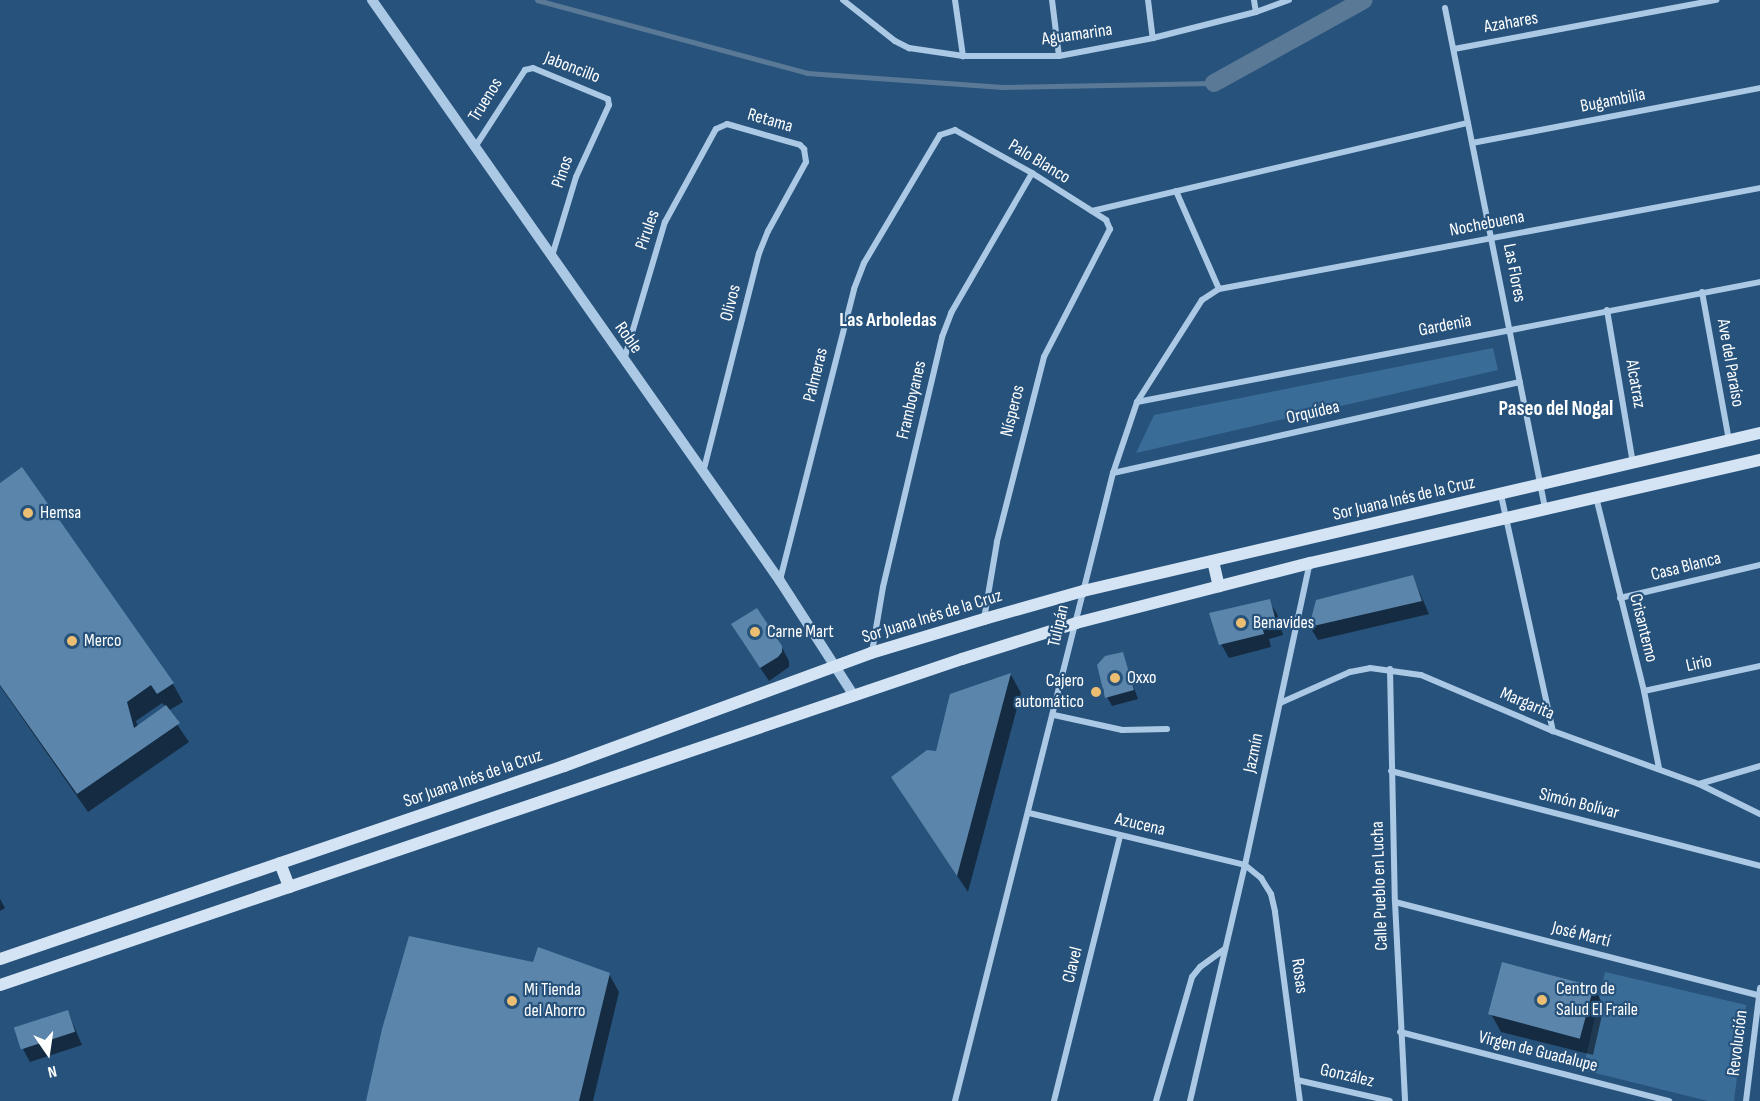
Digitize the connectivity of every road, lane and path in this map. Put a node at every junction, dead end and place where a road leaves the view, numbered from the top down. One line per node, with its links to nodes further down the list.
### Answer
1 (372, 0): 24 (street, Roble)
2 (843, 0): 11 (street, Aguamarina)
3 (851, 0): 11 (street)
4 (955, 0): 15 (street)
5 (1052, 0): 16 (street)
6 (1148, 0): 13 (street)
7 (1254, 0): 12 (street)
8 (1289, 0): 12 (street, Aguamarina)
9 (1716, 0): 14 (street, Azahares)
10 (1446, 8): 14 (street, Las Flores)
11 (852, 9): 15 (street, Aguamarina)
12 (1256, 12): 13 (street, Aguamarina)
13 (1153, 38): 16 (street, Aguamarina)
14 (1454, 49): 20 (street, Las Flores)
15 (963, 56): 16 (street, Aguamarina)
16 (1059, 56)
17 (525, 70): 19 (street, Jaboncillo); 24 (street, Truenos)
18 (1760, 88): 23 (street, Bugambilia)
19 (608, 99): 32 (street, Pinos)
20 (1468, 123): 23 (street, Las Flores); 28 (street)
21 (727, 124): 25 (street, Retama); 38 (street, Pirules)
22 (950, 131): 26 (street, Palo Blanco); 55 (street, Palmeras)
23 (1472, 143): 31 (street, Las Flores)
24 (475, 147): 32 (street, Roble)
25 (804, 149): 45 (street, Olivos)
26 (1032, 173): 29 (street, Palo Blanco); 61 (street, Framboyanes)
27 (1760, 188): 31 (street, Nochebuena)
28 (1176, 191): 29 (street); 34 (street)
29 (1092, 211): 30 (street, Palo Blanco)
30 (1109, 225): 59 (street, Nísperos)
31 (1491, 238): 34 (street, Nochebuena); 37 (street, Las Flores)
32 (552, 257): 38 (street, Roble)
33 (1760, 282): 35 (street, Gardenia)
34 (1219, 289): 40 (street, Tulipán)
35 (1702, 292): 36 (street, Gardenia); 42 (street, Ave del Paraíso)
36 (1607, 310): 37 (street, Gardenia); 44 (street, Alcatraz)
37 (1509, 328): 39 (street, Las Flores); 40 (street, Gardenia)
38 (624, 361): 45 (street, Roble)
39 (1520, 382): 46 (street, Orquídea); 47 (street, Las Flores)
40 (1137, 402): 46 (street, Tulipán)
41 (1760, 433): 42 (main road, Sor Juana Inés de la Cruz)
42 (1729, 440): 44 (main road, Sor Juana Inés de la Cruz)
43 (1760, 460): 49 (main road)
44 (1633, 464): 47 (main road, Sor Juana Inés de la Cruz)
45 (703, 472): 55 (street, Roble)
46 (1113, 473): 57 (street, Tulipán)
47 (1541, 486): 48 (main road, Sor Juana Inés de la Cruz); 50 (street, Las Flores)
48 (1501, 495): 51 (street); 52 (main road, Sor Juana Inés de la Cruz)
49 (1596, 496): 50 (main road); 58 (street, Crisantemo)
50 (1545, 508): 51 (main road)
51 (1505, 518): 53 (main road); 70 (street)
52 (1213, 561): 56 (main road); 57 (main road, Sor Juana Inés de la Cruz)
53 (1310, 562): 56 (main road); 67 (street, Jazmín)
54 (1760, 565): 58 (street, Casa Blanca)
55 (780, 581): 62 (street, Roble)
56 (1219, 586): 60 (main road)
57 (1083, 591): 59 (main road, Sor Juana Inés de la Cruz); 60 (street, Tulipán)
58 (1620, 598): 65 (street, Crisantemo)
59 (984, 619): 61 (main road, Sor Juana Inés de la Cruz)
60 (1076, 623): 66 (main road); 68 (street, Tulipán)
61 (871, 653): 62 (main road, Sor Juana Inés de la Cruz)
62 (836, 666): 66 (street, Roble); 78 (main road, Sor Juana Inés de la Cruz)
63 (1760, 666): 65 (street, Lirio)
64 (1390, 669): 67 (street, Margarita); 70 (street, Margarita); 73 (street, Calle Pueblo en Lucha)
65 (1644, 691): 72 (street, Crisantemo)
66 (854, 696): 81 (main road)
67 (1280, 703): 79 (street, Jazmín)
68 (1054, 715): 69 (street); 75 (street, Tulipán)
69 (1167, 729)
70 (1553, 731): 72 (street, Margarita)
71 (1760, 766): 74 (street)
72 (1659, 768): 74 (street, Margarita)
73 (1391, 771): 80 (street, Simón Bolívar); 82 (street, Calle Pueblo en Lucha)
74 (1699, 784): 76 (street, Margarita)
75 (1029, 813): 77 (street, Azucena); 90 (street, Tulipán)
76 (1760, 814)
77 (1120, 836): 79 (street, Azucena); 91 (street, Clavel)
78 (280, 863): 81 (main road); 84 (main road, Sor Juana Inés de la Cruz)
79 (1245, 865): 83 (street, Jazmín); 89 (street, Rosas)
80 (1760, 866)
81 (289, 887): 85 (main road)
82 (1395, 903): 87 (street, José Martí); 88 (street, Calle Pueblo en Lucha)
83 (1225, 949): 92 (street); 93 (street, Jazmín)
84 (0, 959)
85 (0, 985)
86 (1760, 988): 87 (street, Revolución)
87 (1760, 996): 98 (street, Revolución)
88 (1400, 1032): 96 (street, Calle Pueblo en Lucha); 97 (street, Virgen de Guadalupe)
89 (1297, 1080): 94 (street, Rosas); 95 (street, González)
90 (955, 1101)
91 (1054, 1101)
92 (1156, 1101)
93 (1190, 1101)
94 (1300, 1101)
95 (1390, 1101)
96 (1405, 1101)
97 (1669, 1101)
98 (1746, 1101)

